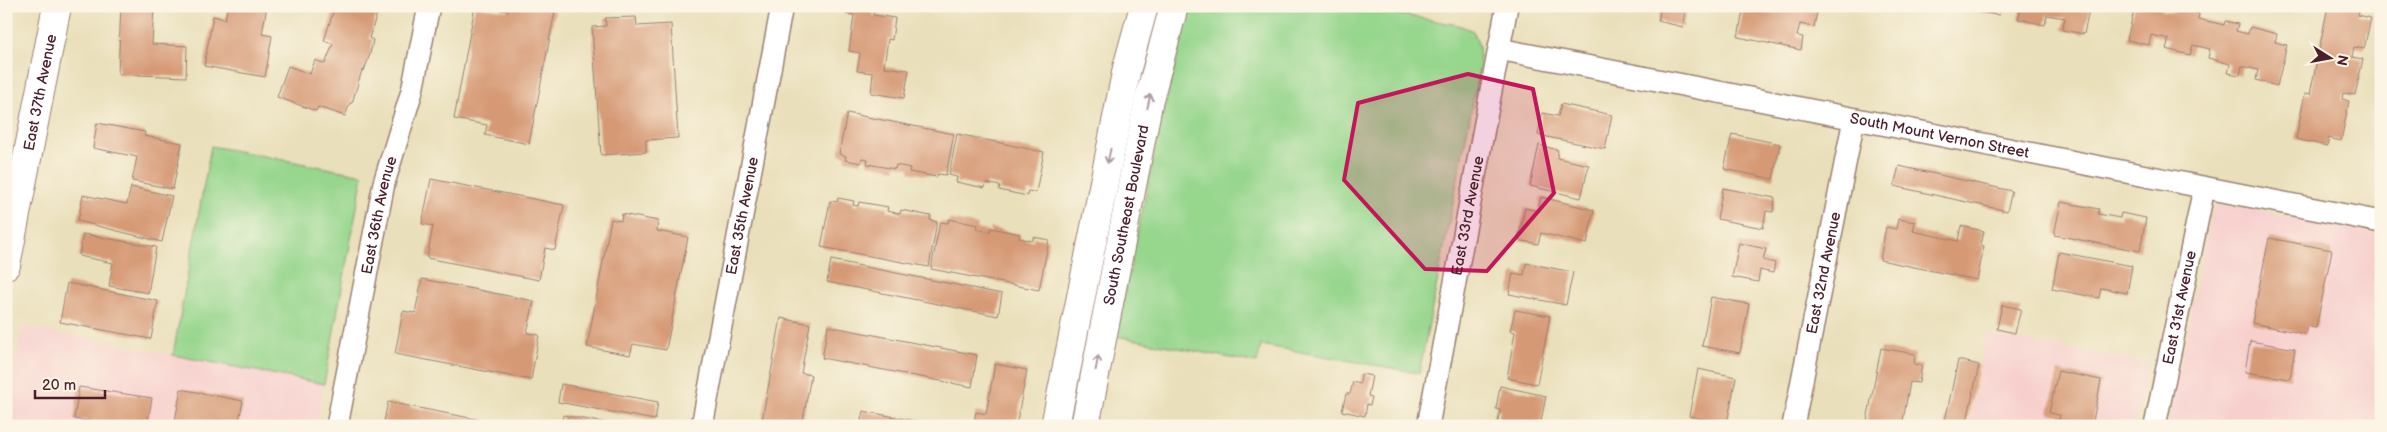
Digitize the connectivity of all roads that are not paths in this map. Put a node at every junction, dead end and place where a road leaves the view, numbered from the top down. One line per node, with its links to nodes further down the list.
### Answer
1 (57, 6): 11 (main road, East 37th Avenue)
2 (429, 6): 12 (street, East 36th Avenue)
3 (782, 6): 13 (street, East 35th Avenue)
4 (1144, 6): 14 (main road, South Southeast Boulevard, one-way to 14)
5 (1174, 6): 15 (main road, South Southeast Boulevard, one-way to 5)
6 (1507, 6): 7 (street, East 33rd Avenue)
7 (1499, 49): 8 (street, South Mount Vernon Street); 16 (street, East 33rd Avenue)
8 (1854, 119): 9 (street, South Mount Vernon Street); 17 (street, East 32nd Avenue)
9 (2204, 188): 10 (street, South Mount Vernon Street); 18 (street, East 31st Avenue)
10 (2381, 222)
11 (6, 265)
12 (337, 426)
13 (702, 426)
14 (1055, 426)
15 (1085, 426)
16 (1428, 426)
17 (1793, 426)
18 (2155, 426)

